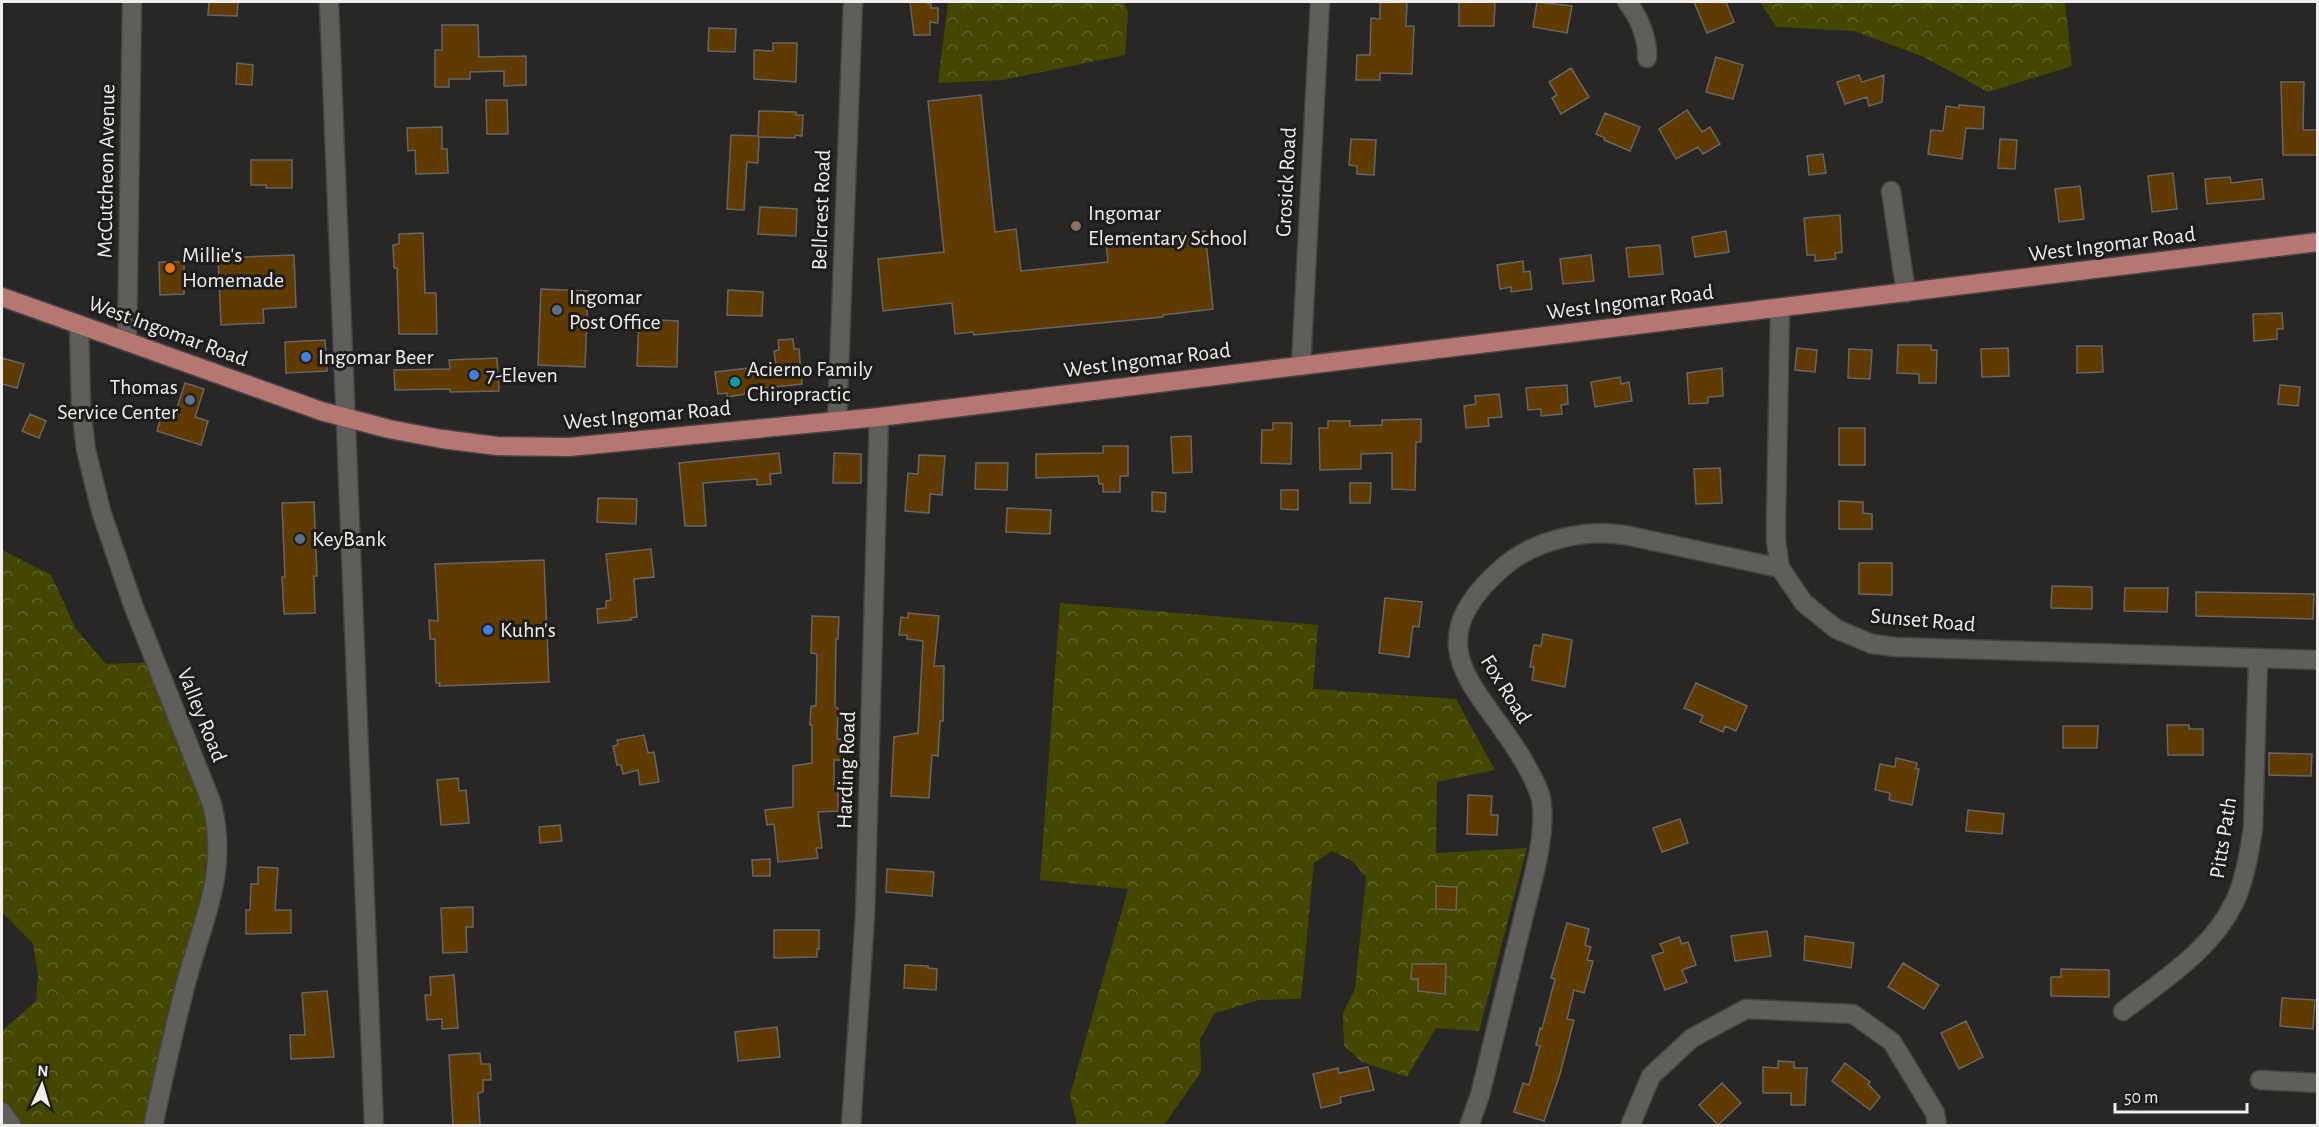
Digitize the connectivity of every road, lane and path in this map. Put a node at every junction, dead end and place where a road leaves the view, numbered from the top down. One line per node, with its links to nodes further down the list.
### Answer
1 (132, 2): 13 (street, McCutcheon Avenue)
2 (329, 2): 16 (street)
3 (853, 2): 17 (street, Bellcrest Road)
4 (1320, 2): 14 (street, Grosick Road)
5 (1627, 2): 6 (street)
6 (1647, 58)
7 (1891, 191): 9 (street)
8 (2318, 242): 9 (main road, West Ingomar Road)
9 (1906, 293): 11 (main road, West Ingomar Road)
10 (2, 297): 12 (main road, West Ingomar Road)
11 (1780, 308): 14 (main road, West Ingomar Road); 18 (street, Sunset Road)
12 (79, 325): 13 (main road, West Ingomar Road); 26 (street, Valley Road)
13 (128, 342): 16 (main road, West Ingomar Road)
14 (1301, 366): 15 (main road, West Ingomar Road)
15 (879, 417): 17 (main road, West Ingomar Road); 28 (street, Harding Road)
16 (347, 418): 17 (main road, West Ingomar Road); 27 (street)
17 (837, 421)
18 (1780, 568): 19 (street, Sunset Road); 29 (street, Fox Road)
19 (2258, 658): 20 (street, Sunset Road); 21 (street, Pitts Path)
20 (2318, 660)
21 (2123, 1011)
22 (2260, 1080): 23 (street)
23 (2318, 1083)
24 (2, 1112): 25 (street)
25 (12, 1125)
26 (153, 1125)
27 (374, 1125)
28 (851, 1125)
29 (1470, 1125)
30 (1630, 1125): 31 (street)
31 (1937, 1125)

